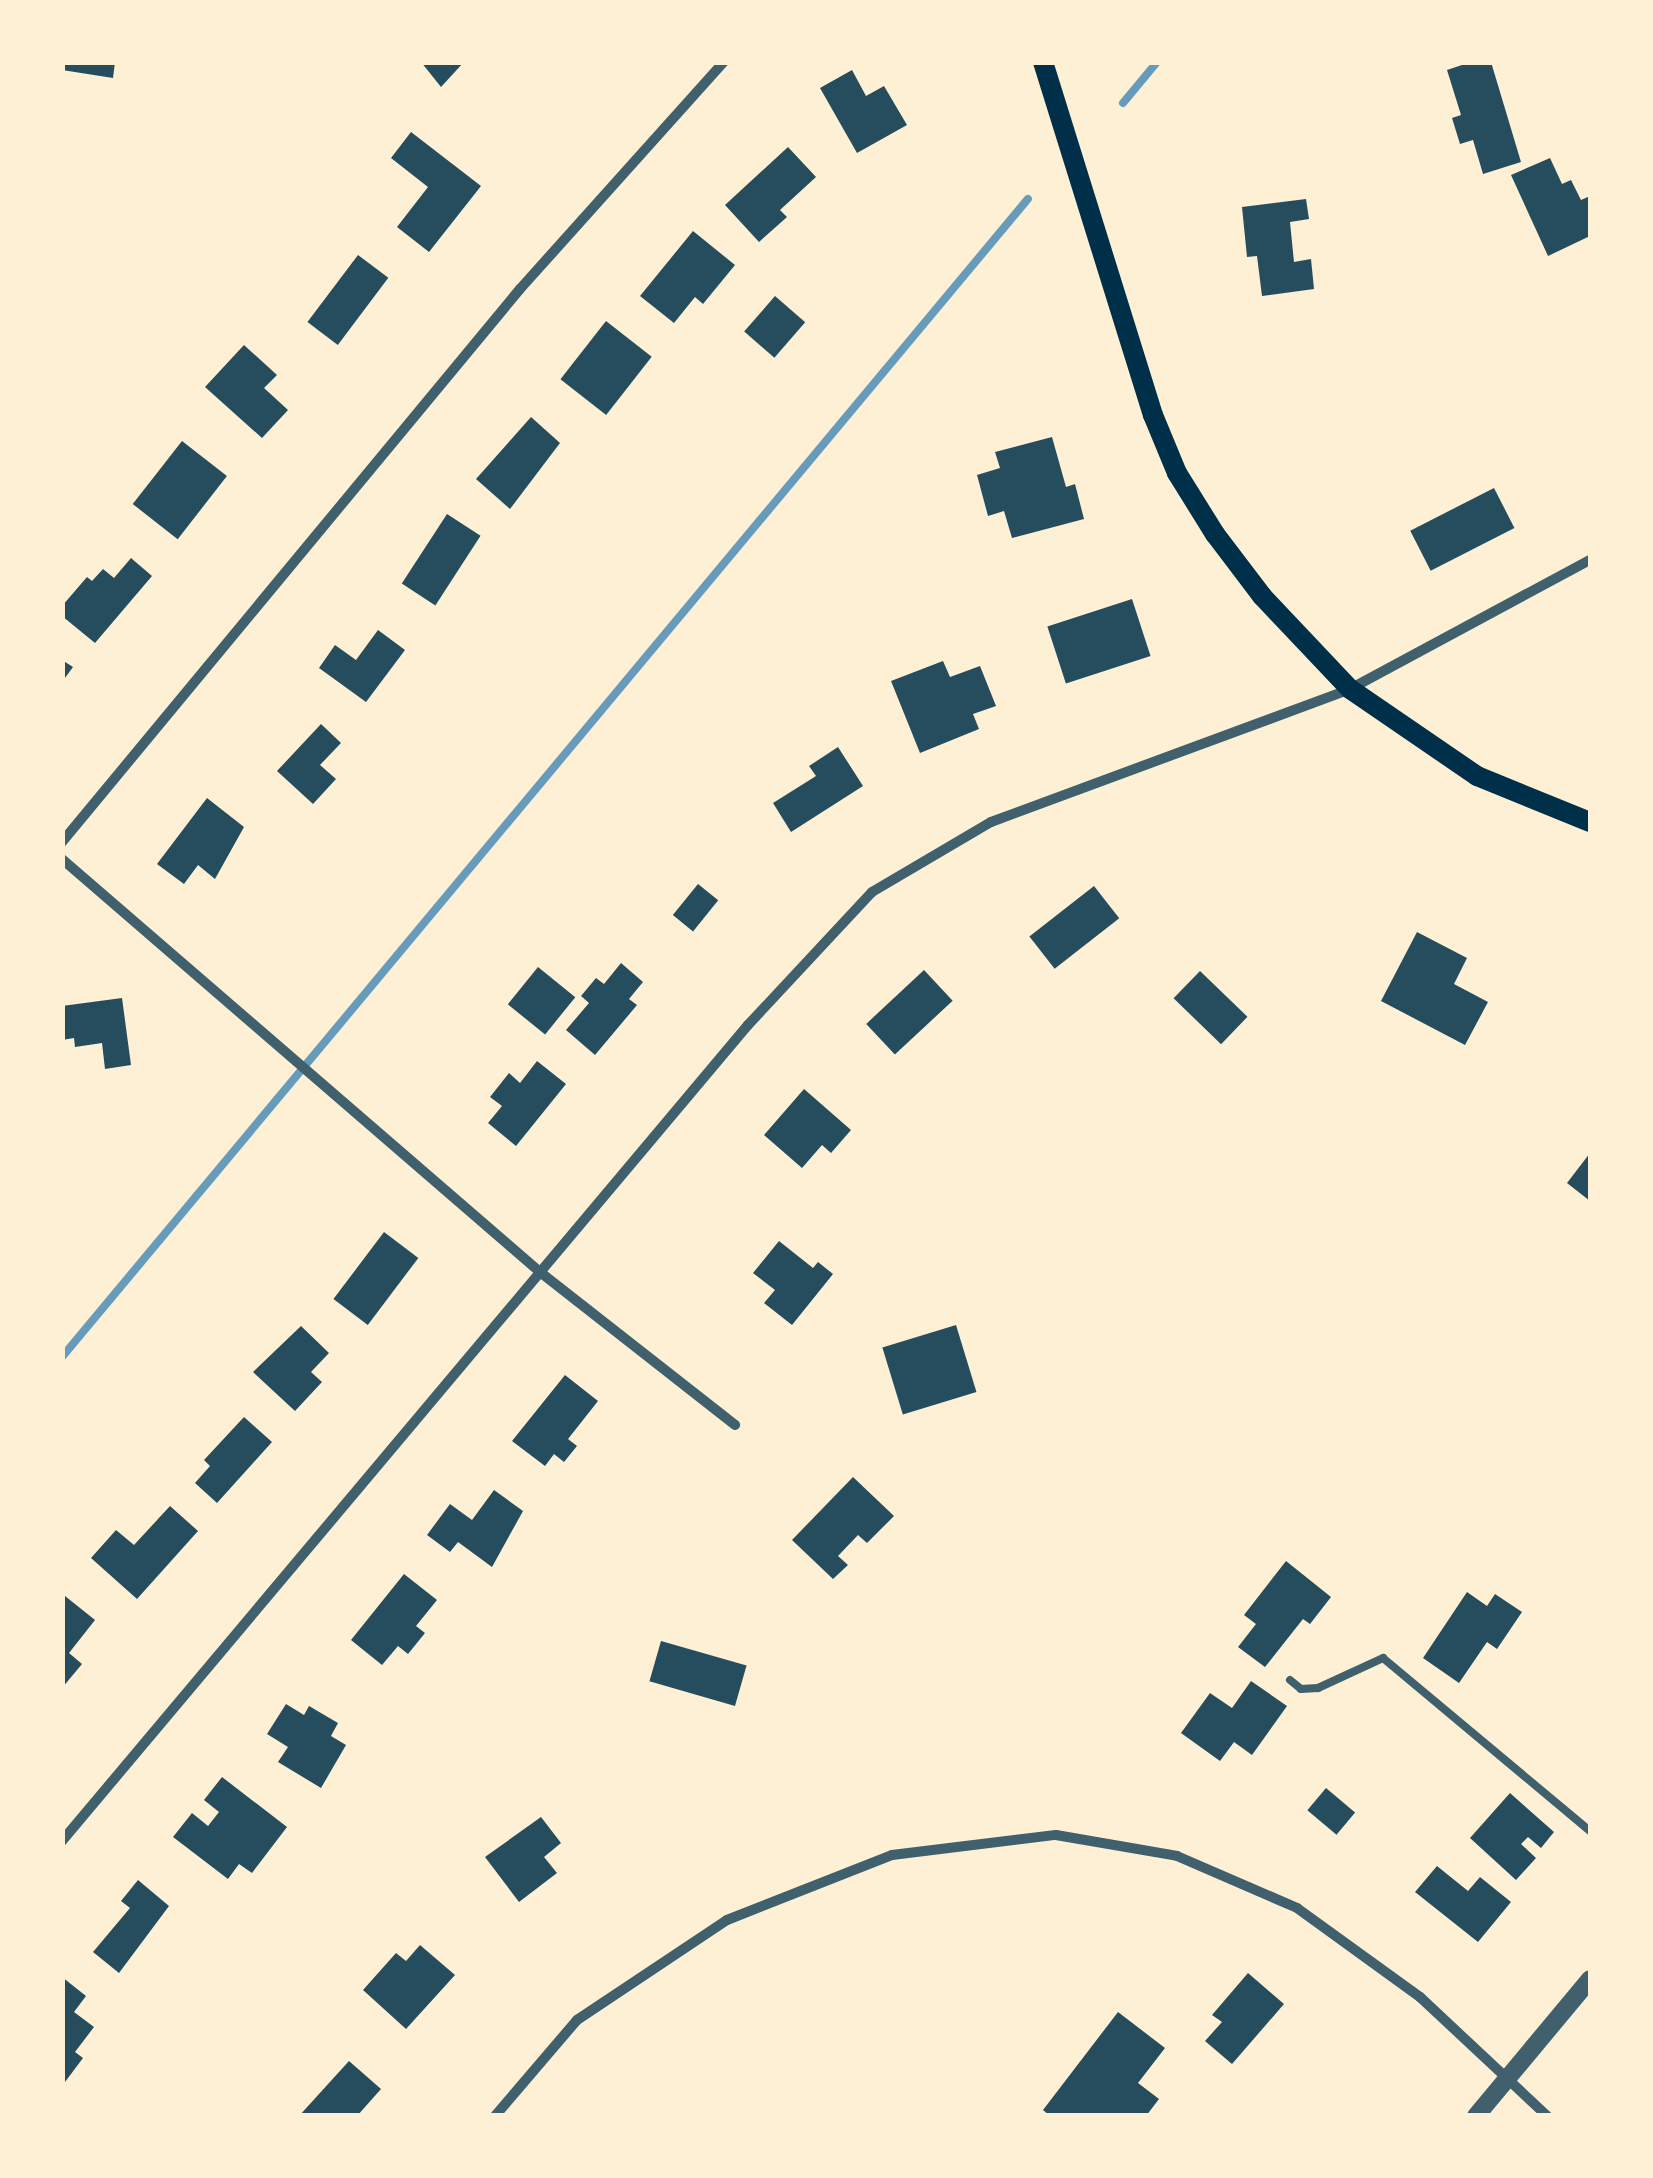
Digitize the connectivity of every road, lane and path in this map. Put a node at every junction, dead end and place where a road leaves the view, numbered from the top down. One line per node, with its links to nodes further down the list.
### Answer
1 (724, 62): 6 (street)
2 (1043, 62): 4 (main road)
3 (1590, 560): 4 (street)
4 (1350, 689): 5 (main road); 8 (street)
5 (1590, 822)
6 (62, 842)
7 (62, 858): 8 (street)
8 (540, 1272): 9 (street); 12 (street)
9 (735, 1425)
10 (1290, 1680): 11 (lane)
11 (1590, 1831)
12 (62, 1841)
13 (1590, 1979): 14 (street)
14 (1508, 2078): 15 (street); 16 (street); 17 (street)
15 (495, 2116)
16 (1476, 2116)
17 (1548, 2116)

